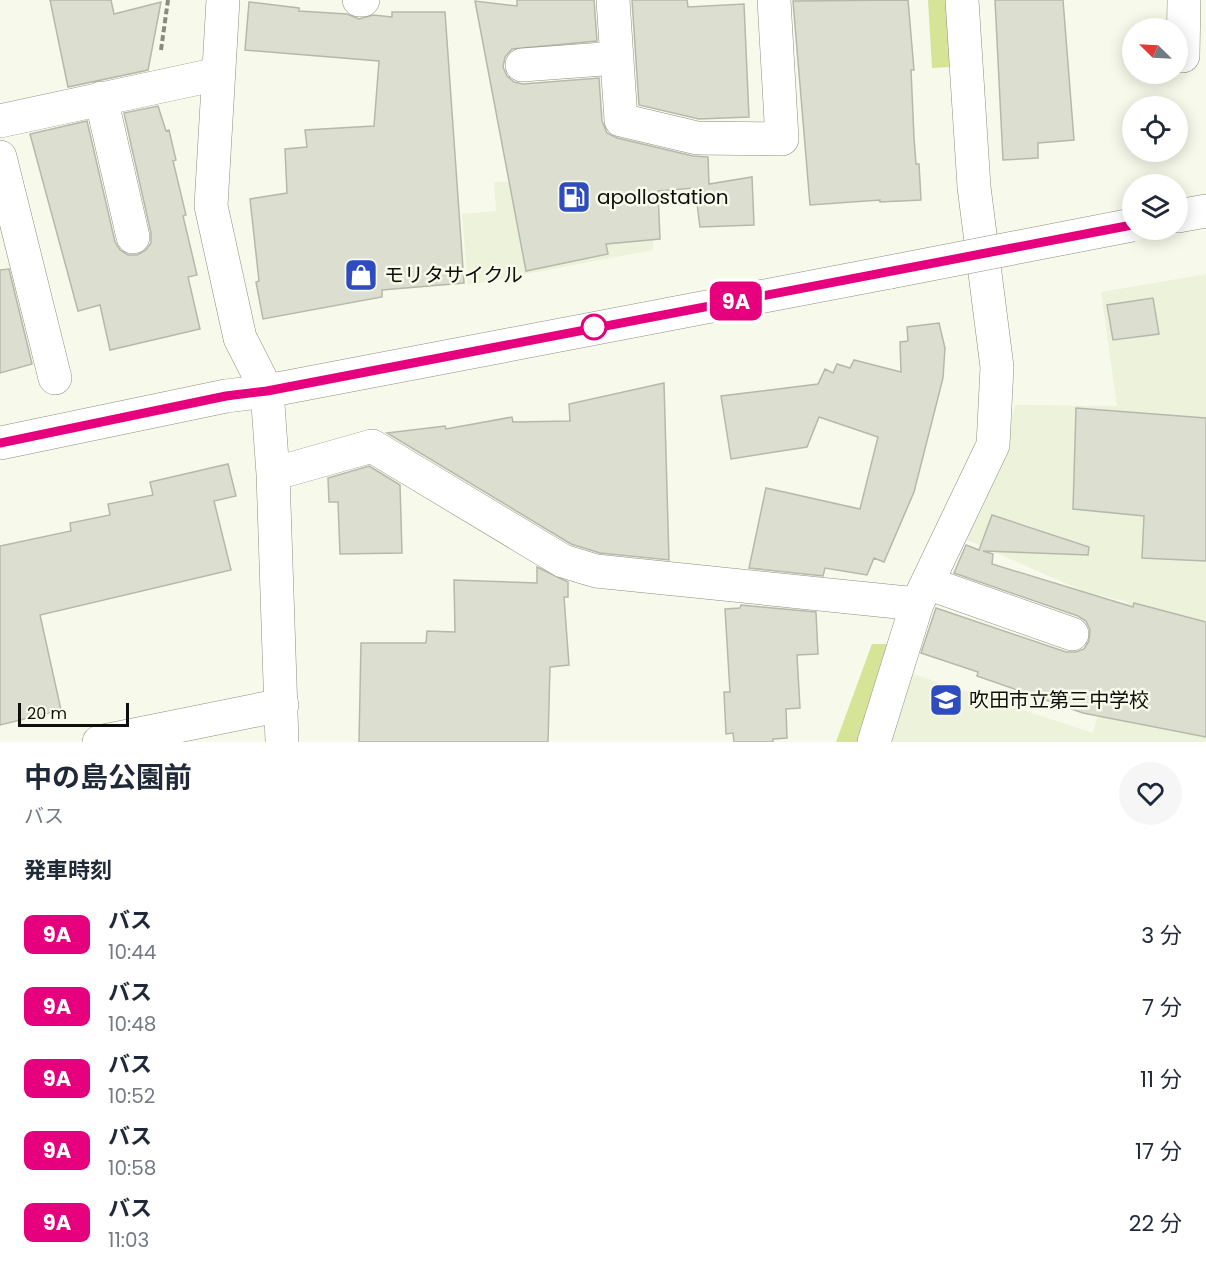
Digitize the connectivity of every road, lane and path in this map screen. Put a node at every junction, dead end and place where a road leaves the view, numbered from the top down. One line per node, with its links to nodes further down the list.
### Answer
1 (168, 0): 11 (path)
2 (223, 0): 10 (main road)
3 (613, 0): 8 (main road)
4 (774, 0): 8 (main road)
5 (962, 0): 23 (main road)
6 (1184, 0): 7 (main road)
7 (1184, 18)
8 (617, 58): 9 (main road)
9 (522, 65)
10 (218, 74): 11 (main road); 20 (main road)
11 (155, 86): 12 (main road)
12 (101, 98): 13 (main road); 18 (main road)
13 (0, 121)
14 (0, 157): 19 (main road)
15 (1206, 211): 16 (main road)
16 (1188, 214)
17 (1122, 227): 20 (main road, bridge)
18 (134, 237)
19 (55, 378)
20 (267, 391): 21 (main road); 22 (main road)
21 (0, 443)
22 (273, 474): 23 (main road); 25 (main road)
23 (922, 594): 24 (main road); 28 (main road)
24 (1072, 634)
25 (282, 705): 26 (main road); 27 (main road)
26 (99, 742)
27 (282, 742)
28 (874, 742)

